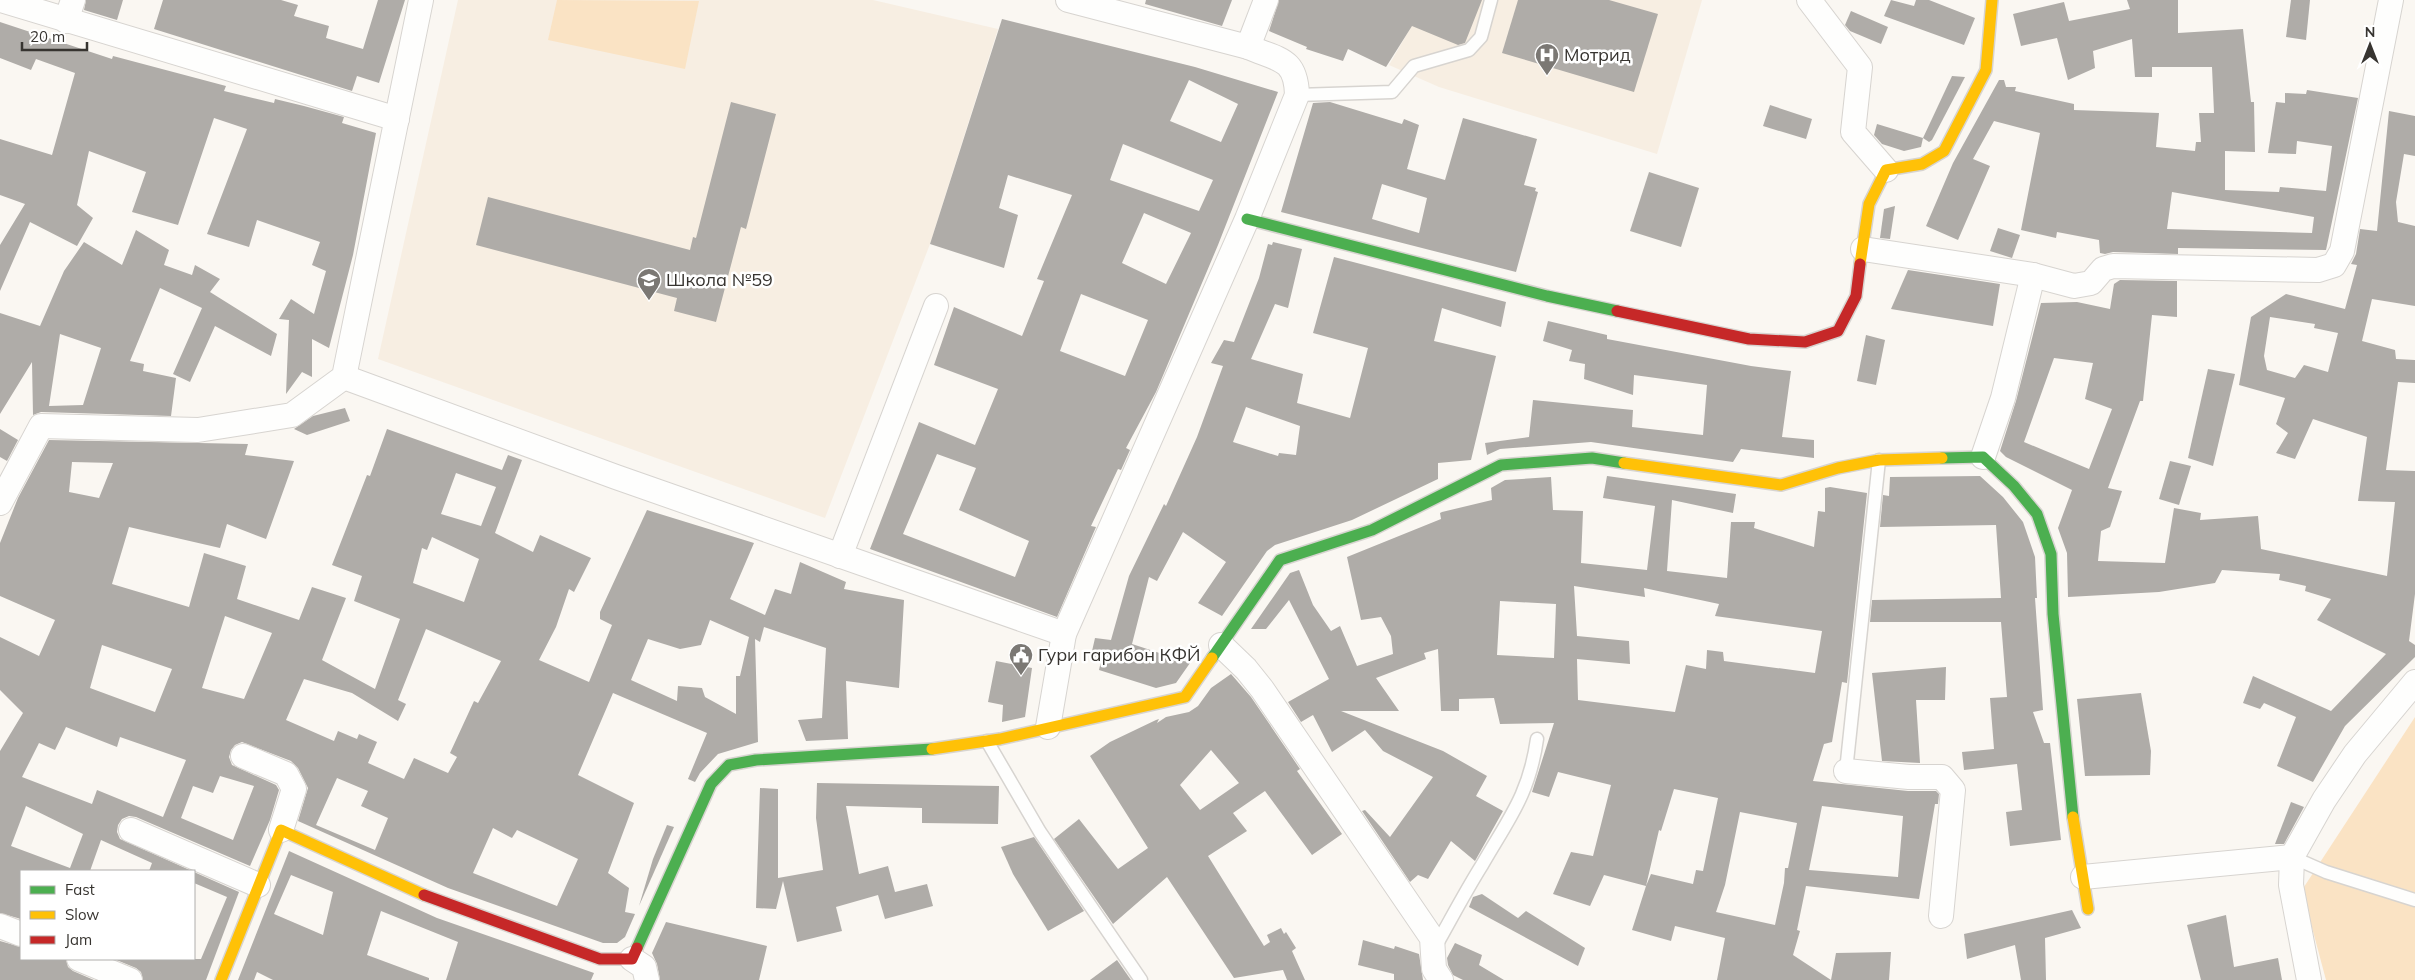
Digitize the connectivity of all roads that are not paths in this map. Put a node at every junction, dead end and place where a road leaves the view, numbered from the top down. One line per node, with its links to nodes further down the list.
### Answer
1 (1, 0): 9 (street)
2 (421, 0): 12 (street)
3 (1068, 0): 10 (street)
4 (1266, 0): 10 (street)
5 (1491, 0): 11 (lane)
6 (1809, 0): 13 (street)
7 (1992, 0): 13 (street)
8 (2391, 0): 16 (street)
9 (70, 11): 12 (street)
10 (1248, 47): 11 (street)
11 (1297, 95): 14 (street)
12 (397, 119): 18 (street)
13 (1886, 170): 15 (street)
14 (1247, 219): 15 (street); 24 (street)
15 (1863, 249): 16 (street)
16 (2033, 274): 19 (street)
17 (936, 306): 23 (street)
18 (344, 377): 21 (street); 23 (street)
19 (1983, 457): 20 (street); 35 (street)
20 (1879, 460): 25 (street); 31 (lane)
21 (8, 467): 22 (street)
22 (0, 503)
23 (840, 556): 24 (street)
24 (1064, 634): 27 (street)
25 (1220, 645): 27 (street); 42 (street)
26 (2415, 682): 34 (street)
27 (1048, 727): 29 (street)
28 (1537, 739): 42 (lane)
29 (987, 740): 43 (street); 48 (lane)
30 (243, 756): 33 (street)
31 (1846, 771): 39 (street)
32 (131, 830): 36 (street)
33 (280, 830): 36 (street); 43 (street)
34 (2292, 857): 35 (street); 37 (lane); 50 (street)
35 (2083, 877): 38 (street)
36 (258, 885): 46 (street)
37 (2415, 900)
38 (2088, 909)
39 (1941, 916)
40 (0, 926): 41 (street)
41 (20, 934)
42 (1433, 951): 49 (street)
43 (632, 958): 47 (street)
44 (81, 960): 45 (street)
45 (130, 980)
46 (221, 980)
47 (647, 980)
48 (1141, 980)
49 (1441, 980)
50 (2309, 980)

